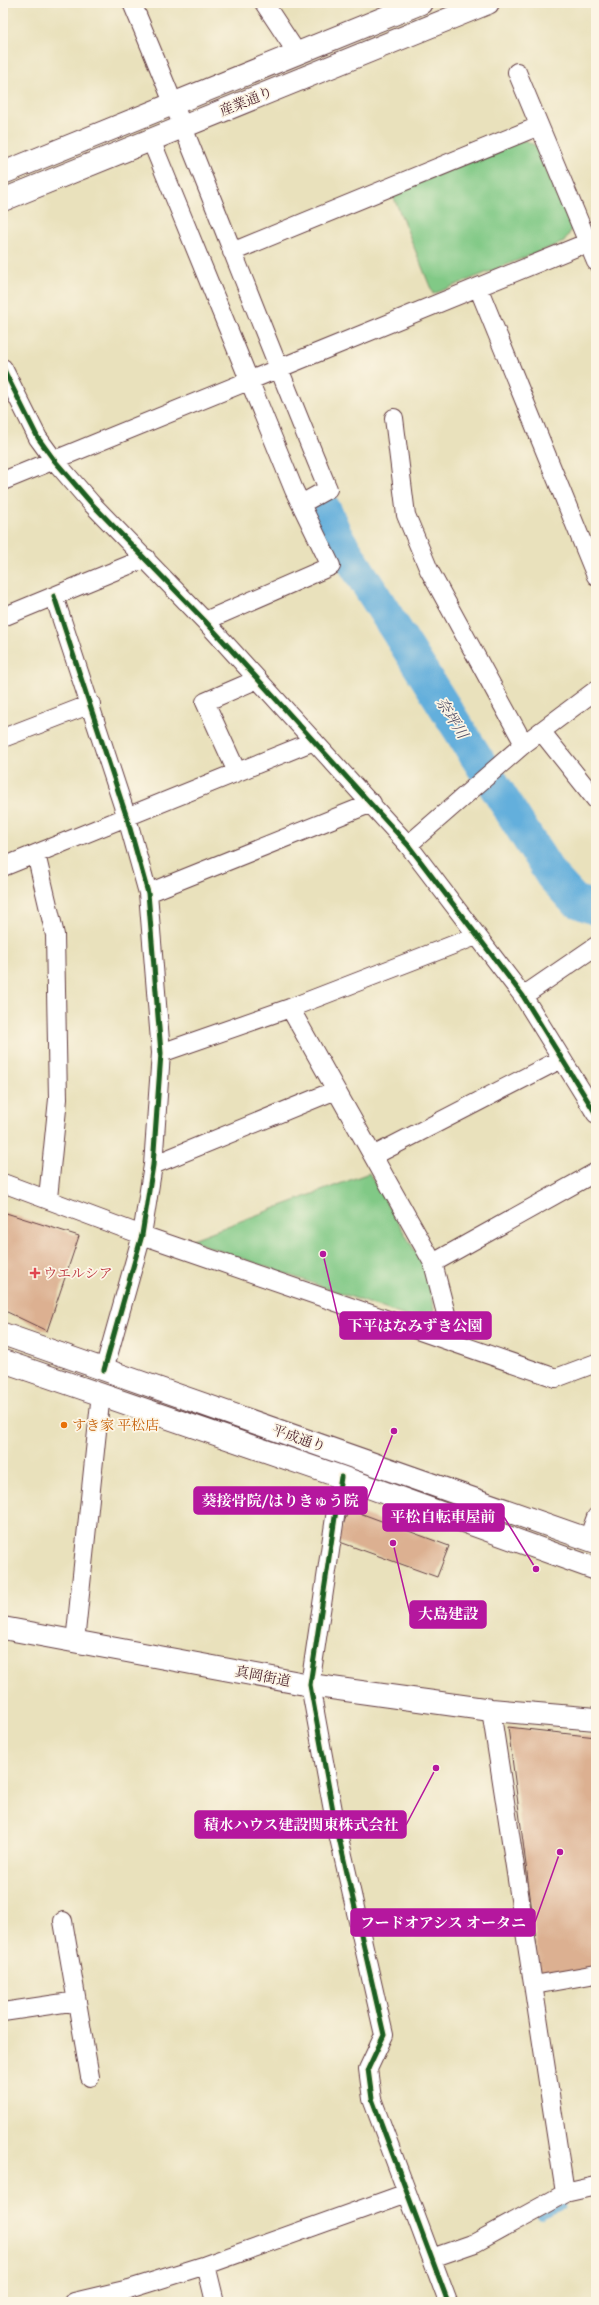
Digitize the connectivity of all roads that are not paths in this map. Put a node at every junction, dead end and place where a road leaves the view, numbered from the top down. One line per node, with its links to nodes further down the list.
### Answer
1 (132, 3): 7 (street)
2 (264, 3): 5 (street)
3 (421, 3): 5 (street, 産業通り)
4 (488, 3): 8 (street, 産業通り)
5 (297, 54): 7 (street, 産業通り)
6 (517, 72): 9 (street)
7 (174, 103): 8 (street); 11 (street, 産業通り)
8 (184, 126): 10 (street, 産業通り); 14 (street)
9 (539, 126): 13 (street); 14 (street)
10 (151, 140): 12 (street, 産業通り); 19 (street)
11 (3, 173)
12 (3, 200)
13 (592, 241): 15 (street); 16 (street)
14 (232, 252): 18 (street)
15 (596, 262)
16 (478, 287): 18 (street); 25 (street)
17 (3, 368): 21 (street)
18 (278, 369): 19 (street); 23 (street)
19 (249, 380): 21 (street); 23 (street)
20 (394, 418): 35 (street)
21 (54, 460): 22 (street); 24 (street)
22 (3, 481)
23 (301, 504): 28 (street)
24 (146, 558): 26 (street); 28 (street)
25 (596, 576)
26 (54, 596): 27 (street); 31 (street)
27 (3, 617)
28 (205, 621): 29 (street)
29 (258, 679): 34 (street); 36 (street)
30 (596, 690): 32 (street)
31 (91, 704): 33 (street); 39 (street)
32 (541, 731): 35 (street); 37 (street)
33 (3, 738)
34 (314, 741): 36 (street); 38 (street)
35 (524, 744): 40 (street)
36 (237, 772): 39 (street)
37 (596, 800)
38 (372, 803): 40 (street); 43 (street)
39 (127, 818): 41 (street); 43 (street)
40 (408, 845): 44 (street)
41 (36, 854): 42 (street); 56 (street)
42 (3, 867)
43 (148, 893): 48 (street)
44 (476, 936): 46 (street); 47 (street)
45 (596, 946): 46 (street)
46 (523, 996): 49 (street)
47 (290, 1008): 48 (street); 50 (street)
48 (161, 1053): 53 (street)
49 (561, 1059): 51 (street); 52 (street)
50 (336, 1090): 52 (street); 53 (street)
51 (596, 1114)
52 (373, 1156): 58 (street)
53 (153, 1165): 57 (street)
54 (596, 1172): 58 (street)
55 (3, 1182): 56 (street)
56 (48, 1198): 57 (street)
57 (142, 1235): 60 (street); 63 (street)
58 (433, 1263): 60 (street)
59 (3, 1334): 63 (street, 平成通り)
60 (453, 1341): 62 (street)
61 (3, 1361): 64 (street, 平成通り)
62 (596, 1363)
63 (104, 1370): 67 (street, 平成通り)
64 (101, 1393): 65 (street, 平成通り); 70 (street)
65 (341, 1477): 68 (street, 平成通り); 71 (street)
66 (596, 1517): 67 (street)
67 (592, 1541)
68 (596, 1569)
69 (3, 1628): 70 (street, 真岡街道)
70 (75, 1642): 71 (street, 真岡街道)
71 (310, 1685): 72 (street, 真岡街道); 81 (street)
72 (491, 1710): 73 (street, 真岡街道); 76 (street)
73 (596, 1719)
74 (64, 1920): 77 (street)
75 (596, 1974): 76 (street)
76 (534, 1985): 82 (street)
77 (77, 2001): 78 (street); 79 (street)
78 (3, 2012)
79 (90, 2077)
80 (596, 2186): 82 (street)
81 (407, 2193): 83 (street); 84 (street)
82 (566, 2193): 83 (street)
83 (432, 2258): 87 (street)
84 (206, 2265): 85 (street); 86 (street)
85 (74, 2302)
86 (215, 2302)
87 (448, 2302)

